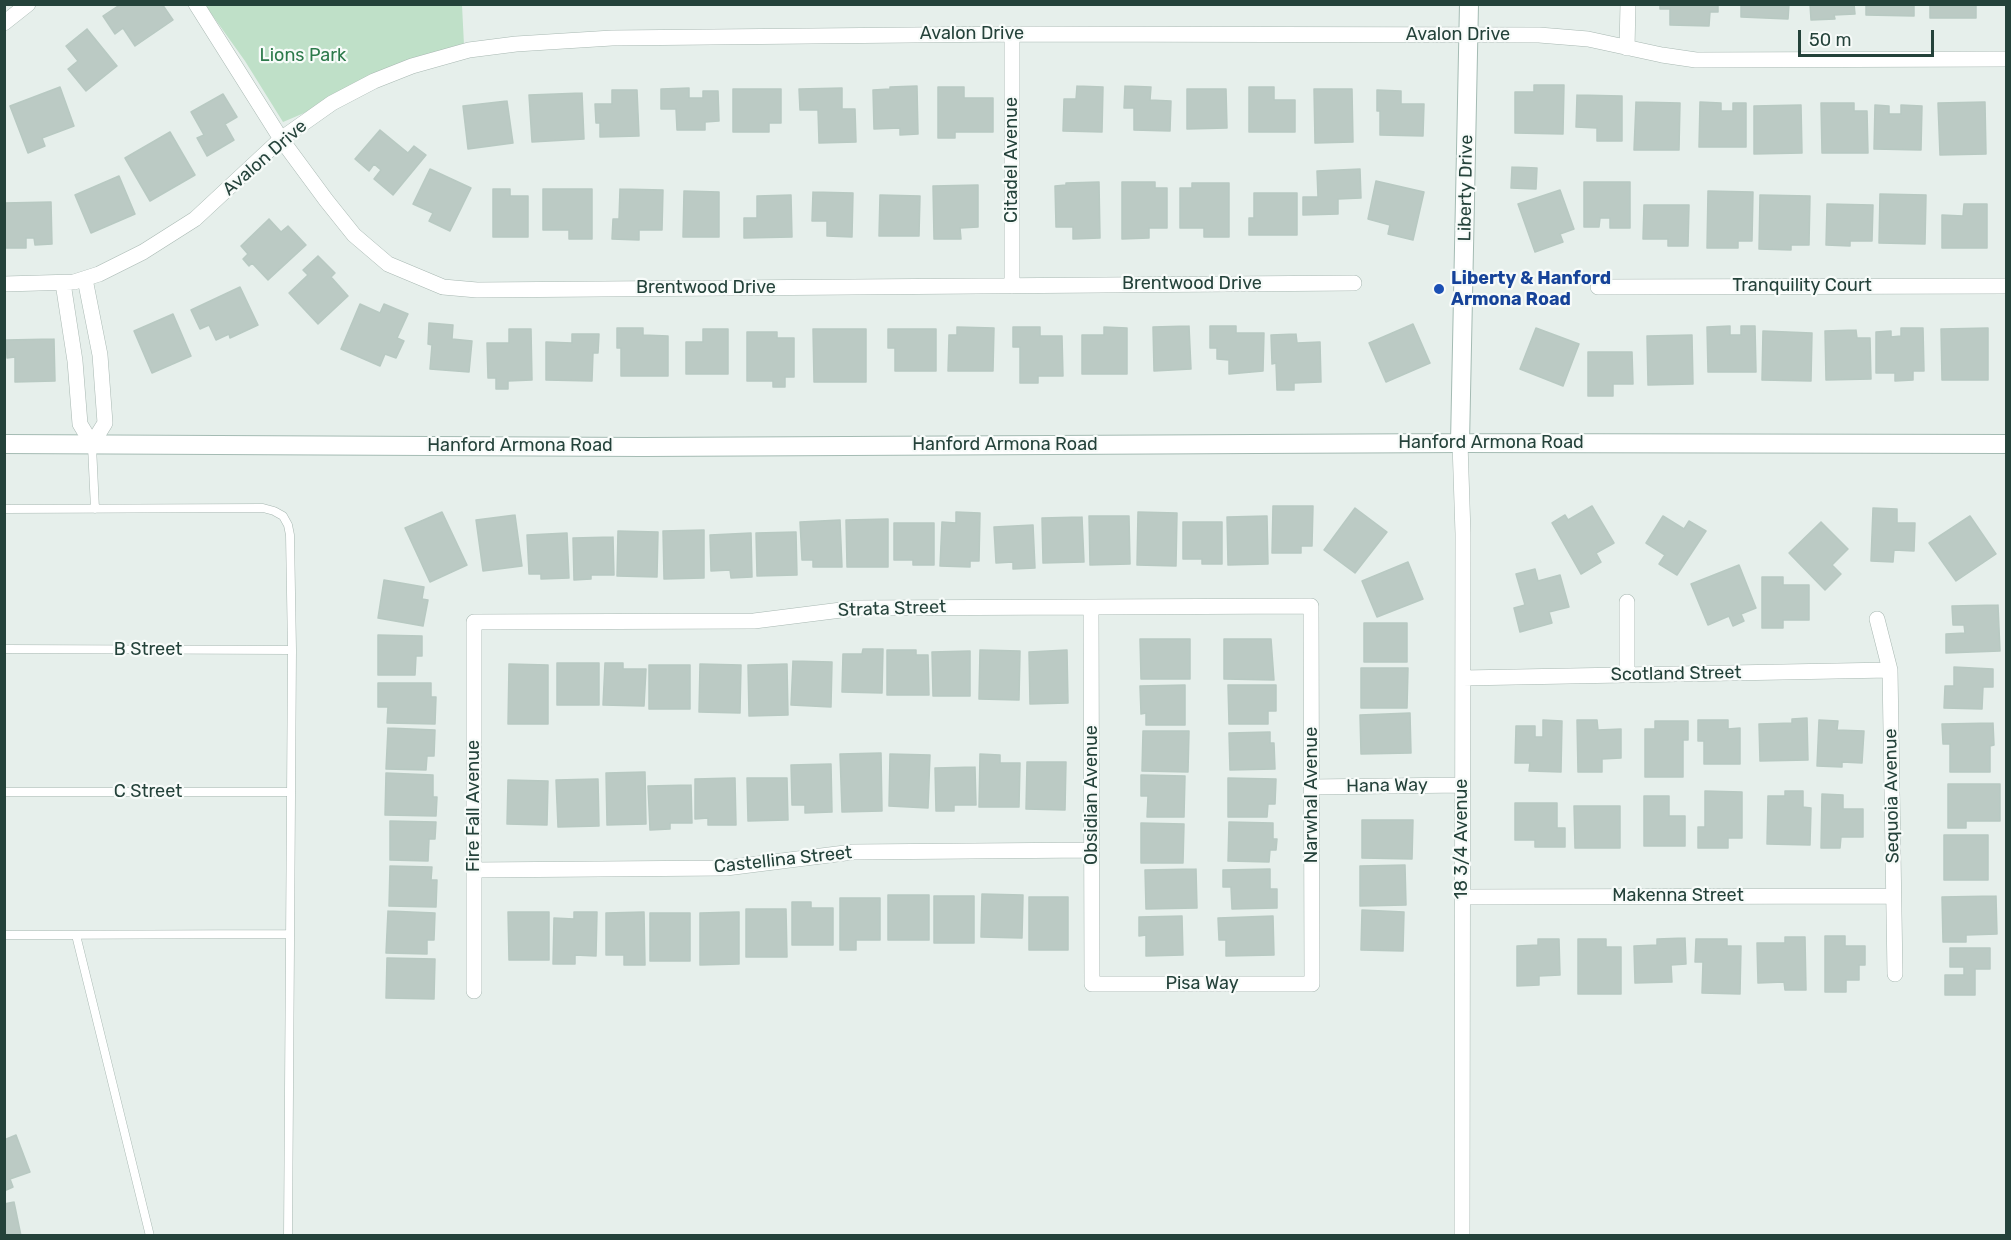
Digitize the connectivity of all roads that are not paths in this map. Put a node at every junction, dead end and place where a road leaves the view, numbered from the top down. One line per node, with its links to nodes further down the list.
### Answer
1 (28, 4): 5 (street)
2 (196, 4): 10 (street, Brentwood Drive)
3 (1469, 4): 7 (main road, Liberty Drive)
4 (1628, 4): 8 (street)
5 (4, 23)
6 (1012, 34): 7 (street, Avalon Drive); 10 (street, Avalon Drive); 15 (street, Citadel Avenue)
7 (1469, 34): 8 (street, Avalon Drive); 18 (main road, Liberty Drive)
8 (1627, 48): 9 (street, Avalon Drive)
9 (2007, 59)
10 (281, 139): 11 (street, Avalon Drive); 15 (street, Brentwood Drive)
11 (85, 279): 12 (street, Avalon Drive); 20 (street)
12 (63, 283): 14 (street, Avalon Drive); 20 (street)
13 (1354, 283): 15 (street, Brentwood Drive)
14 (4, 284)
15 (1012, 286)
16 (1598, 286): 17 (street, Tranquility Court)
17 (2007, 286)
18 (1460, 443): 20 (main road, Hanford Armona Road); 21 (main road, Hanford Armona Road); 33 (street, 18 3/4 Avenue)
19 (4, 444): 20 (main road, Hanford Armona Road)
20 (92, 444): 23 (lane)
21 (2007, 444)
22 (4, 509): 23 (lane)
23 (95, 509): 30 (lane)
24 (1627, 602): 32 (street)
25 (1311, 606): 26 (street, Strata Street); 35 (street, Narwhal Avenue)
26 (1091, 607): 28 (street, Strata Street); 38 (street, Obsidian Avenue)
27 (1877, 619): 31 (street, Sequoia Avenue)
28 (474, 622): 39 (street, Fire Fall Avenue)
29 (4, 649): 30 (lane, B Street)
30 (292, 650): 37 (lane)
31 (1890, 670): 32 (street, Scotland Street); 40 (street, Sequoia Avenue)
32 (1627, 675): 33 (street, Scotland Street)
33 (1463, 678): 34 (street, 18 3/4 Avenue)
34 (1462, 785): 35 (street, Hana Way); 41 (street, 18 3/4 Avenue)
35 (1312, 787): 47 (street, Narwhal Avenue)
36 (4, 792): 37 (lane, C Street)
37 (291, 792): 42 (lane)
38 (1092, 850): 39 (street, Castellina Street); 46 (street, Obsidian Avenue)
39 (474, 870): 48 (street, Fire Fall Avenue)
40 (1893, 896): 41 (street, Makenna Street); 45 (street, Sequoia Avenue)
41 (1463, 897): 51 (street, 18 3/4 Avenue)
42 (290, 934): 44 (lane); 50 (lane)
43 (4, 935): 44 (lane)
44 (76, 935): 49 (lane)
45 (1895, 974)
46 (1092, 984): 47 (street, Pisa Way)
47 (1312, 984)
48 (474, 991)
49 (150, 1236)
50 (288, 1236)
51 (1462, 1236)

